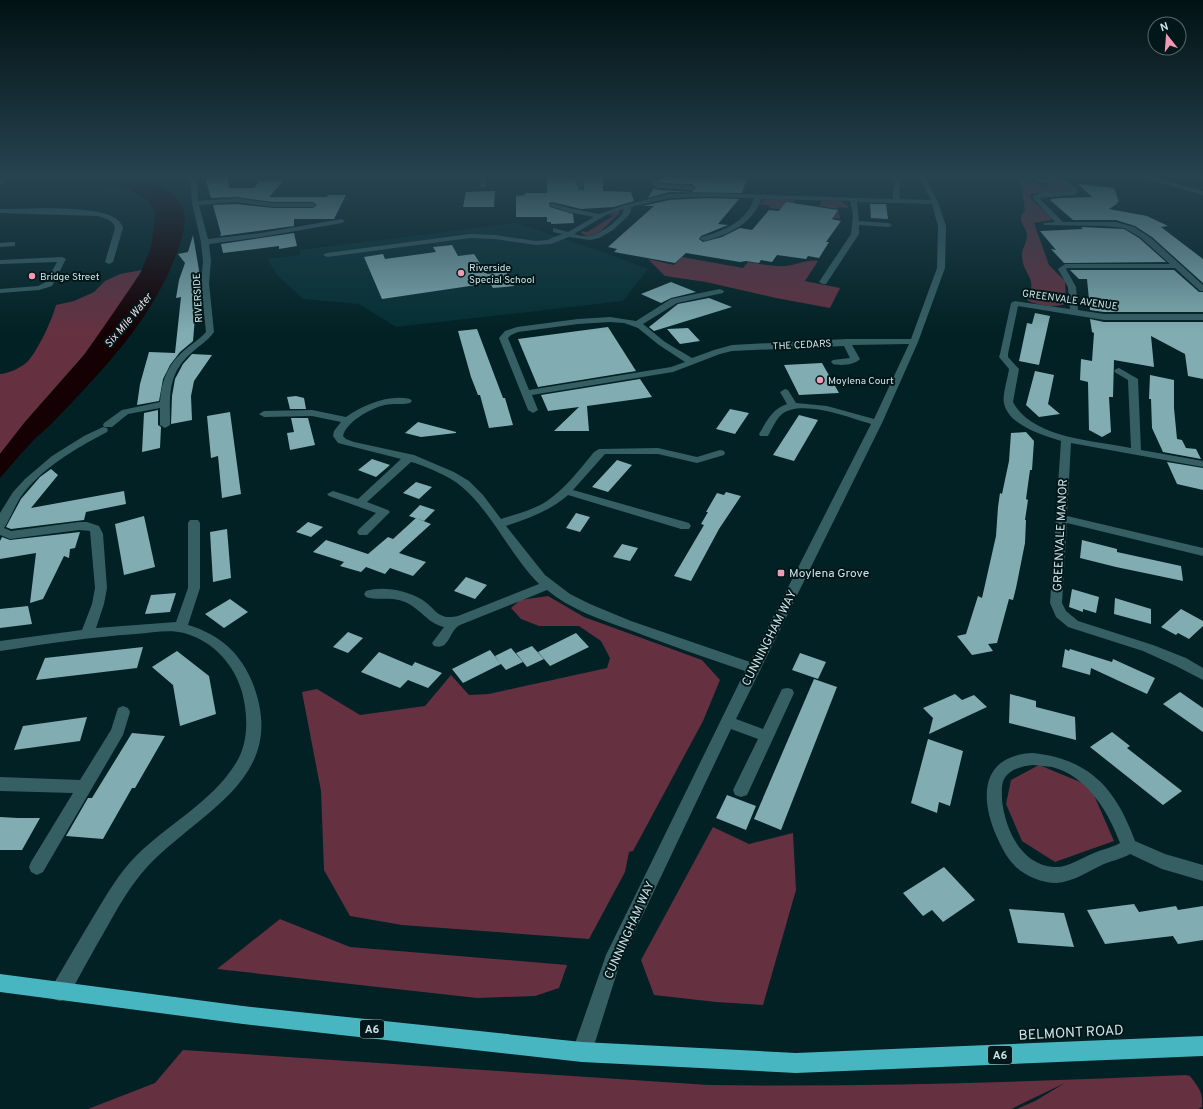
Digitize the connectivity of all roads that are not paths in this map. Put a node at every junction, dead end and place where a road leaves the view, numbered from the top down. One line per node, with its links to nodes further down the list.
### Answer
1 (119, 229): 18 (street)
2 (201, 229): 13 (street, RIVERSIDE)
3 (291, 229): 13 (street)
4 (578, 229): 11 (street)
5 (609, 229): 11 (street)
6 (733, 229): 12 (street)
7 (855, 229): 20 (street)
8 (942, 229): 30 (street, CUNNINGHAM WAY)
9 (1133, 229): 19 (street)
10 (556, 230): 11 (street)
11 (569, 234): 16 (street)
12 (704, 239)
13 (204, 242): 37 (street, RIVERSIDE)
14 (12, 244): 15 (street)
15 (0, 245)
16 (326, 255)
17 (0, 262): 23 (street)
18 (109, 262)
19 (1177, 266): 22 (street); 26 (street)
20 (823, 282)
21 (695, 286): 25 (street)
22 (1203, 289)
23 (0, 291)
24 (720, 291): 25 (street)
25 (702, 294): 28 (street)
26 (1074, 313): 27 (street, GREENVALE AVENUE); 45 (street, GREENVALE AVENUE)
27 (1203, 317)
28 (636, 324): 31 (street); 35 (street)
29 (846, 342): 30 (street, THE CEDARS); 31 (street, THE CEDARS); 32 (street)
30 (914, 342): 42 (street, CUNNINGHAM WAY)
31 (692, 362): 35 (street, THE CEDARS)
32 (836, 362)
33 (1119, 371): 46 (street)
34 (785, 392): 38 (street)
35 (526, 394): 39 (street)
36 (408, 401): 41 (street)
37 (166, 404): 43 (street, RIVERSIDE); 56 (street)
38 (792, 405): 42 (street); 44 (street)
39 (533, 410)
40 (264, 414): 41 (street)
41 (349, 421): 48 (street)
42 (877, 423): 68 (street, CUNNINGHAM WAY)
43 (165, 425)
44 (764, 434)
45 (1066, 439): 46 (street); 53 (street, GREENVALE MANOR)
46 (1136, 451): 49 (street)
47 (720, 453): 50 (street)
48 (410, 457): 52 (street); 55 (street)
49 (1203, 464)
50 (566, 491): 55 (street); 57 (street)
51 (333, 494): 52 (street)
52 (361, 502): 59 (street)
53 (1062, 518): 60 (street); 69 (street, GREENVALE MANOR)
54 (194, 523): 64 (street)
55 (499, 524): 61 (street)
56 (0, 526)
57 (685, 526)
58 (0, 531): 65 (street)
59 (363, 532)
60 (1203, 552)
61 (548, 585): 63 (street); 68 (street)
62 (370, 594): 63 (street)
63 (454, 622): 66 (street)
64 (181, 628): 65 (street); 81 (street)
65 (87, 634): 67 (street)
66 (439, 643)
67 (0, 646)
68 (754, 669): 72 (street, CUNNINGHAM WAY)
69 (1203, 675)
70 (787, 693): 73 (street)
71 (123, 712): 75 (street)
72 (727, 722): 73 (street); 83 (street, CUNNINGHAM WAY)
73 (766, 736): 76 (street)
74 (0, 784): 75 (street)
75 (85, 787): 78 (street)
76 (741, 790)
77 (1129, 846): 77 (street); 79 (street)
78 (37, 868)
79 (1203, 873)
80 (0, 983): 81 (highway, A6)
81 (60, 992): 83 (highway, A6)
82 (1203, 1046): 83 (highway, BELMONT ROAD / A6)
83 (582, 1052)

